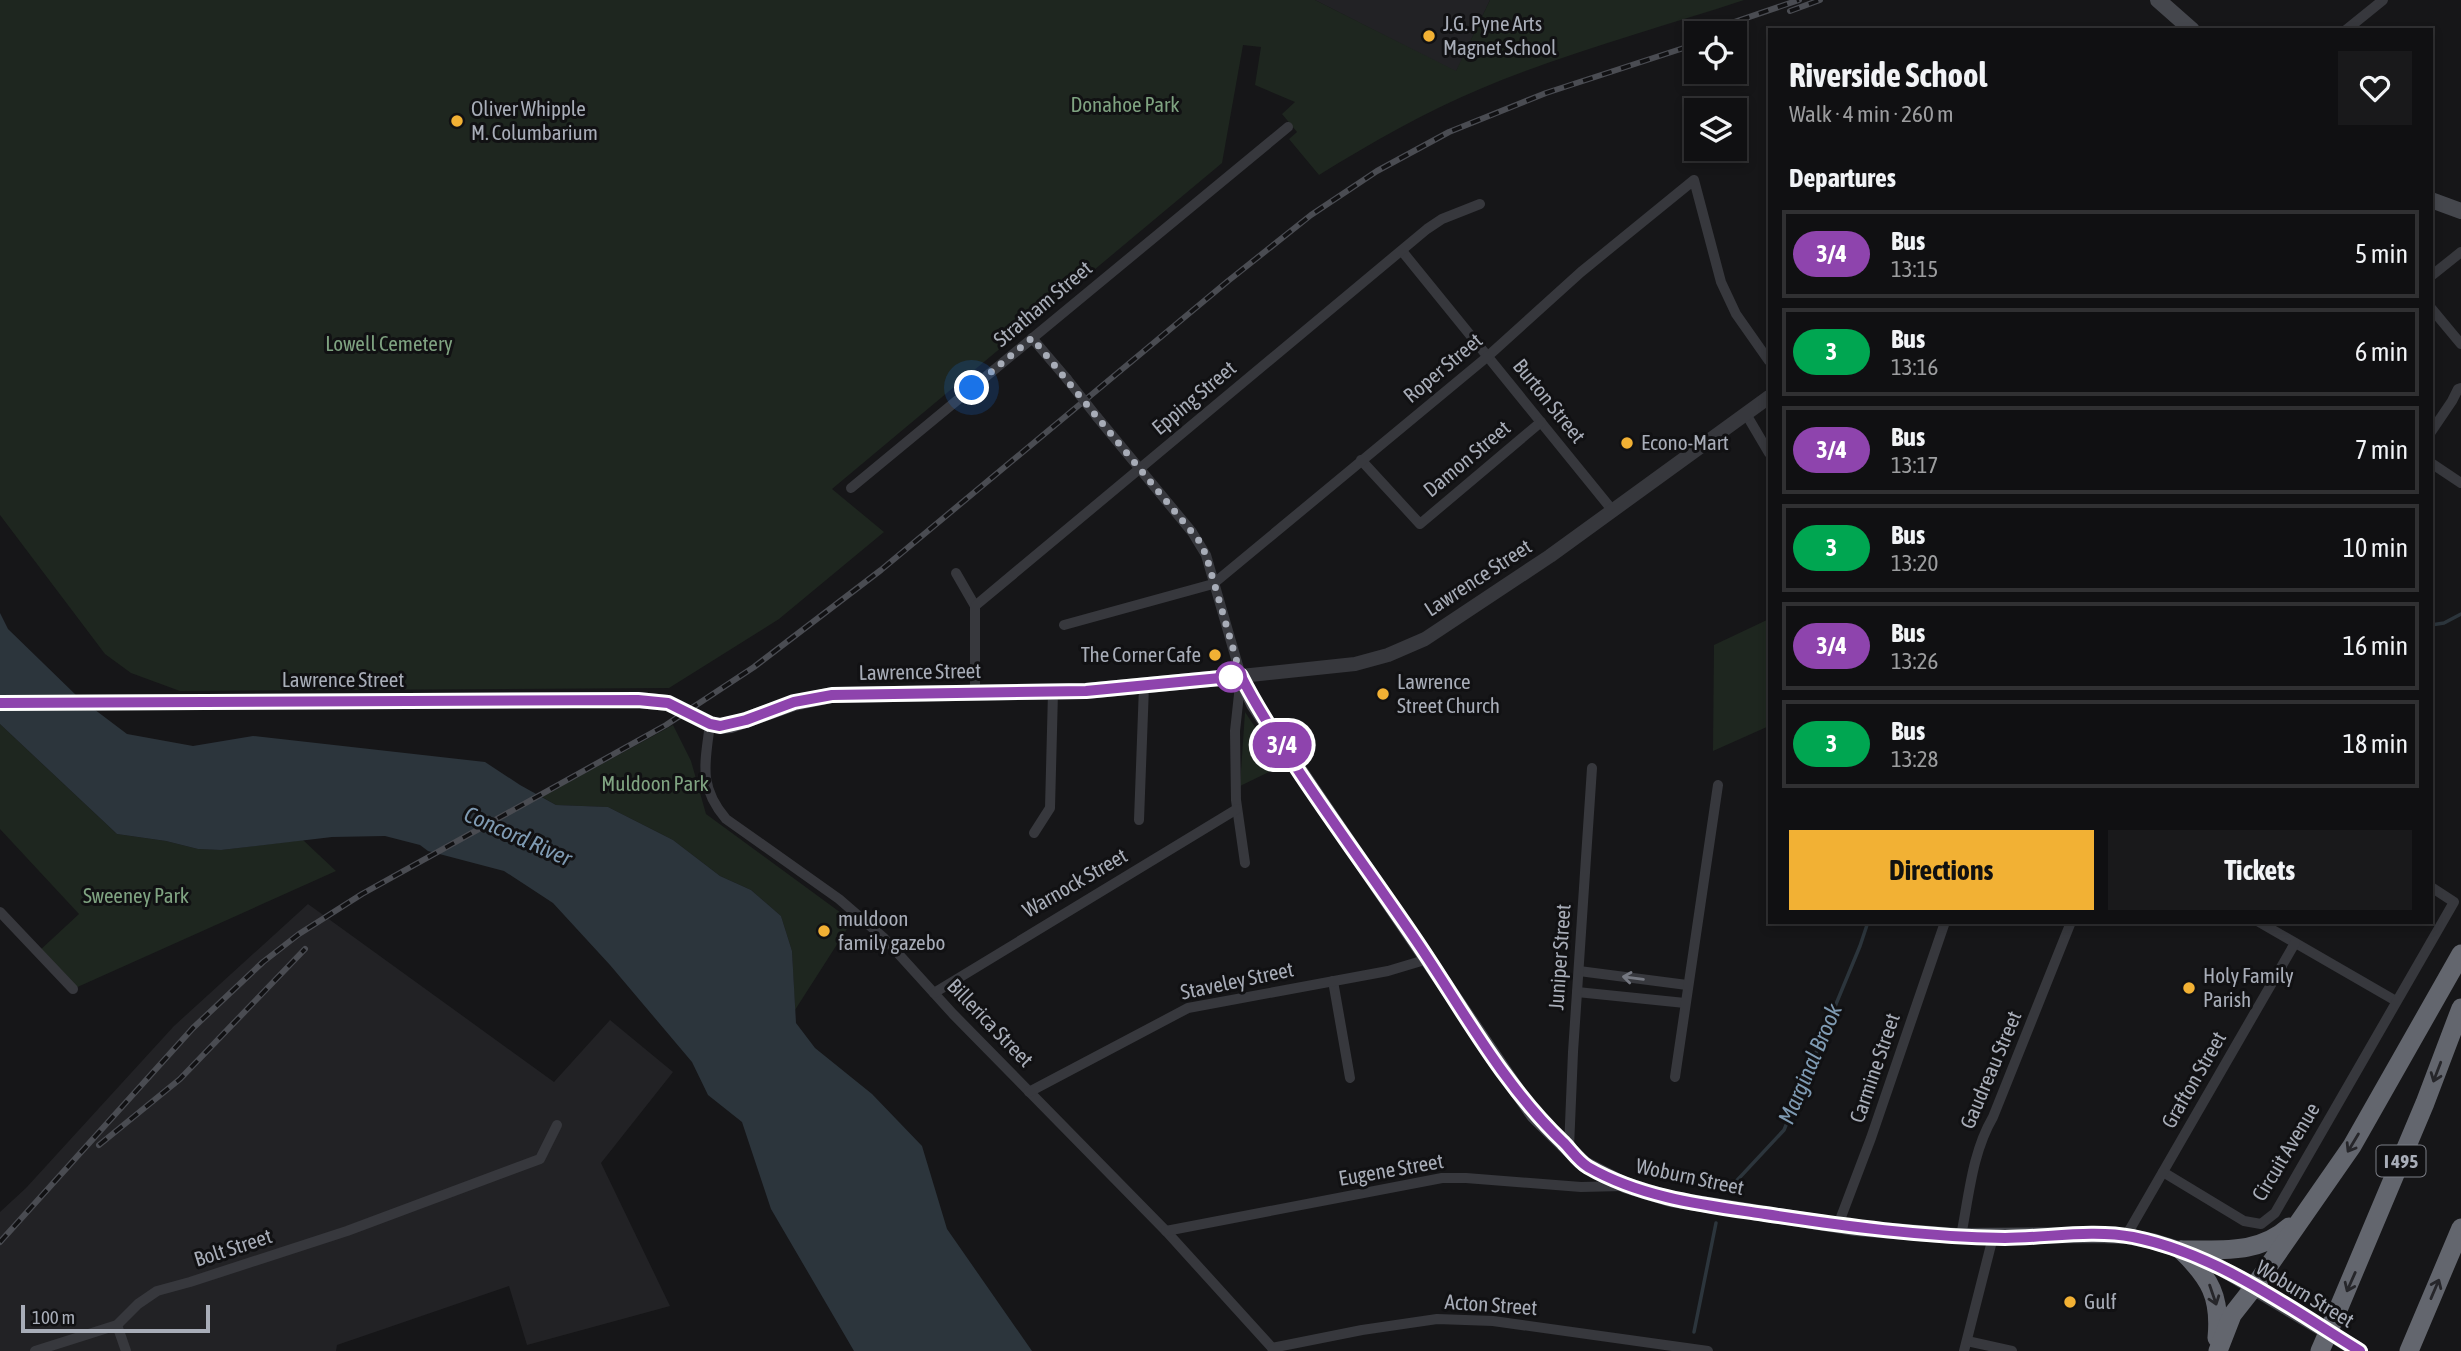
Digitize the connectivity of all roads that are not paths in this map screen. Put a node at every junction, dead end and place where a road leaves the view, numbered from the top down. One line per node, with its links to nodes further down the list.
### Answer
1 (2158, 0): 3 (main road)
2 (2383, 0): 4 (street)
3 (2190, 28)
4 (2348, 28)
5 (1288, 127): 13 (street, Stratham Street)
6 (2433, 201): 8 (main road)
7 (1480, 204): 9 (street, Epping Street)
8 (2461, 211)
9 (1402, 251): 15 (street, Burton Street); 25 (street, Epping Street)
10 (2461, 252): 11 (street)
11 (2433, 274)
12 (2433, 310): 14 (street)
13 (1032, 338): 25 (street, bridge); 27 (street, Stratham Street)
14 (2461, 344)
15 (1488, 357): 16 (street, Roper Street); 20 (street, Burton Street); 23 (street, Roper Street)
16 (1768, 360)
17 (2460, 386): 21 (street)
18 (1768, 398): 19 (street, Lawrence Street)
19 (1746, 414): 22 (street); 28 (street, Lawrence Street)
20 (1541, 422): 23 (street, Damon Street); 28 (street, Burton Street)
21 (2433, 429)
22 (1768, 451)
23 (1362, 460): 30 (street, Roper Street)
24 (2433, 464): 26 (street)
25 (1140, 469): 30 (street); 31 (street, Epping Street)
26 (2461, 483)
27 (851, 488)
28 (1613, 511): 33 (street, Lawrence Street)
29 (956, 573): 31 (street)
30 (1213, 584): 32 (street); 33 (street)
31 (975, 606): 35 (street)
32 (1064, 625)
33 (1241, 676): 34 (main road, Lawrence Street); 41 (street); 52 (main road, Woburn Street)
34 (1144, 686): 36 (main road, Lawrence Street); 42 (street)
35 (975, 692): 36 (main road, Lawrence Street); 38 (main road, Lawrence Street)
36 (1054, 692): 43 (street)
37 (0, 704): 38 (main road, Lawrence Street)
38 (710, 724): 58 (street, Billerica Street)
39 (1592, 768): 53 (street, Juniper Street)
40 (1718, 785): 55 (street)
41 (1237, 809): 44 (street); 58 (street, Warnock Street)
42 (1139, 820)
43 (1034, 833)
44 (1245, 863)
45 (2433, 888): 59 (street, Circuit Avenue)
46 (0, 912): 56 (street)
47 (1944, 924): 70 (street, Carmine Street)
48 (2070, 924): 73 (street, Gaudreau Street)
49 (2262, 924): 50 (street)
50 (2295, 943): 59 (street); 67 (street, Grafton Street)
51 (2461, 954): 69 (highway, one-way to 69)
52 (1428, 959): 54 (street, Staveley Street); 66 (main road, Woburn Street)
53 (1579, 971): 55 (street, one-way to 53); 57 (street, Juniper Street)
54 (1333, 981): 63 (street); 64 (street, Staveley Street)
55 (1688, 985): 60 (street)
56 (73, 989)
57 (1577, 992): 60 (street); 66 (street, Juniper Street)
58 (934, 993): 64 (street, Billerica Street)
59 (2396, 1001): 67 (street, Circuit Avenue)
60 (1685, 1003): 62 (street)
61 (2461, 1008): 86 (highway, I 495, one-way to 86, bridge)
62 (1675, 1077)
63 (1350, 1078)
64 (1030, 1092): 72 (street, Billerica Street)
65 (556, 1125): 78 (street, Bolt Street)
66 (1569, 1148): 68 (main road, Woburn Street)
67 (2163, 1172): 74 (street, Grafton Street)
68 (1625, 1185): 70 (main road, Woburn Street); 72 (street, Eugene Street)
69 (2307, 1210): 76 (highway); 77 (highway)
70 (1838, 1225): 73 (main road, Woburn Street)
71 (2461, 1227): 88 (highway, one-way to 71)
72 (1166, 1231): 80 (street, Billerica Street)
73 (1961, 1236): 75 (main road, Woburn Street)
74 (2126, 1236): 75 (main road, Woburn Street); 76 (main road, Woburn Street)
75 (1993, 1237): 79 (street)
76 (2181, 1250): 77 (main road, Woburn Street); 85 (highway, one-way to 85)
77 (2255, 1287): 85 (highway); 87 (main road, Woburn Street)
78 (117, 1325): 81 (street); 82 (street)
79 (1966, 1346): 84 (street)
80 (1273, 1350): 83 (street, Acton Street)
81 (35, 1351)
82 (126, 1351)
83 (1708, 1351)
84 (2012, 1351)
85 (2216, 1351)
86 (2320, 1351)
87 (2360, 1351)
88 (2409, 1351)

